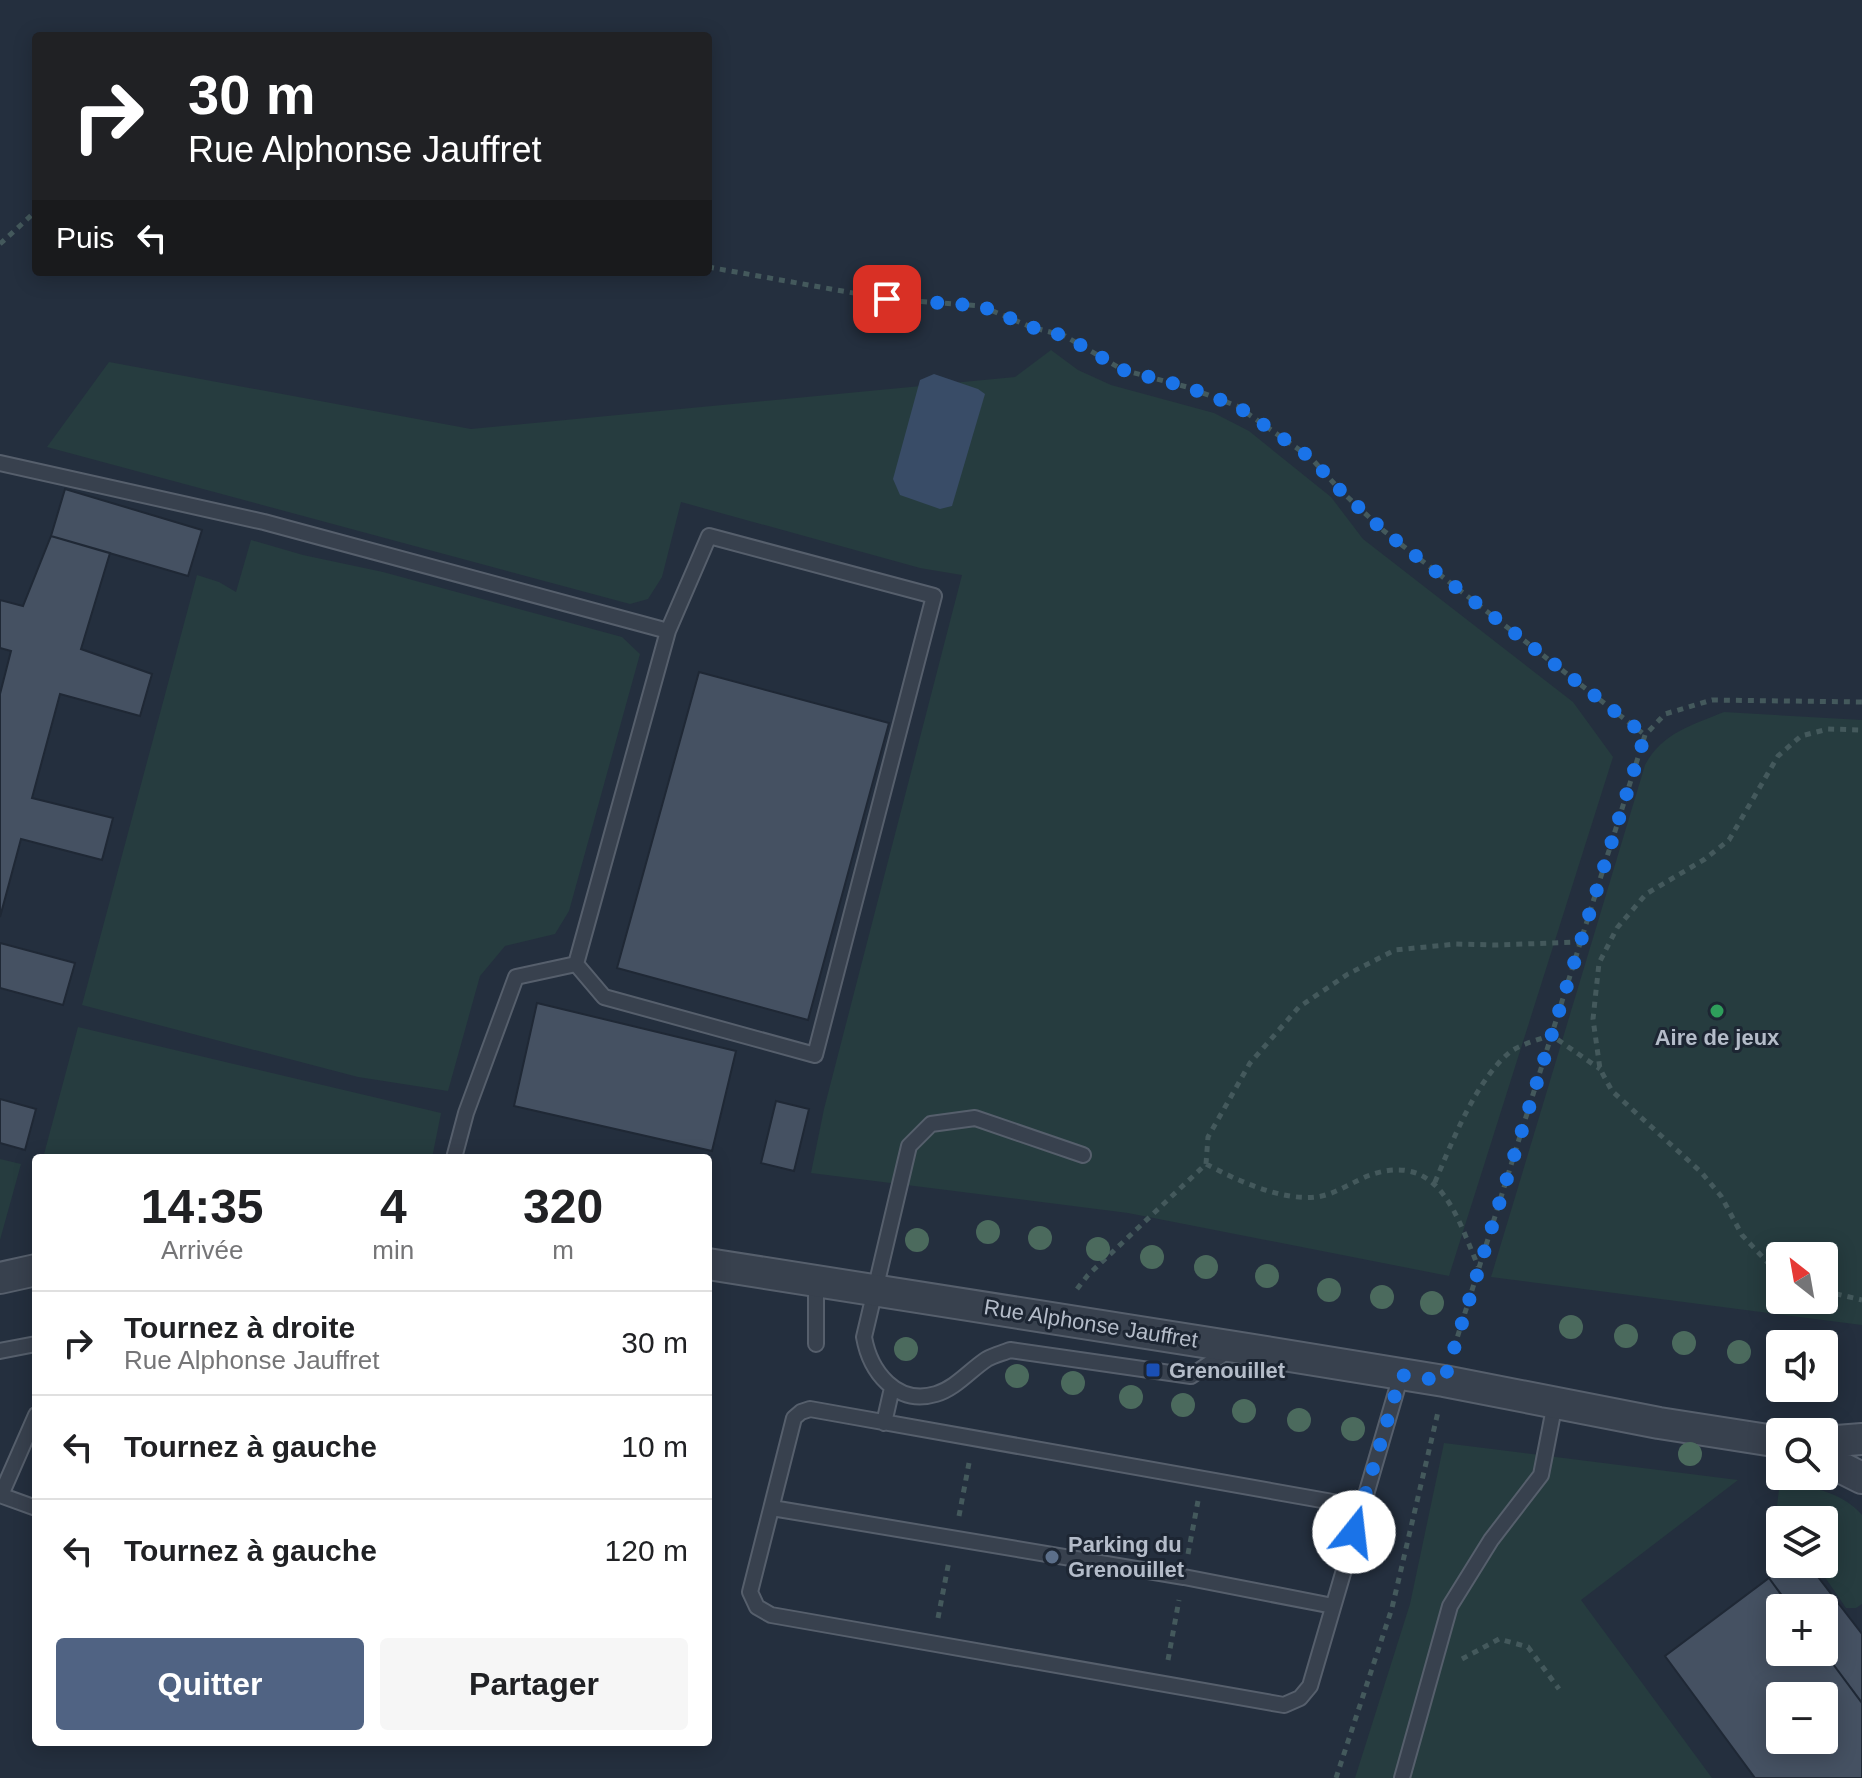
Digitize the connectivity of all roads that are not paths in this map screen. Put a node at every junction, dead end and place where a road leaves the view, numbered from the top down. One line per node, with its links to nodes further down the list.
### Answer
1 (0, 463): 2 (lane)
2 (668, 631): 3 (lane); 3 (lane)
3 (576, 964): 4 (lane)
4 (455, 1154)
5 (1083, 1155): 10 (lane)
6 (712, 1265): 9 (street, Rue Alphonse Jauffret)
7 (32, 1271): 8 (street)
8 (0, 1278)
9 (816, 1280): 10 (street, Rue Alphonse Jauffret); 11 (lane)
10 (874, 1288): 13 (street, Rue Alphonse Jauffret); 16 (lane)
11 (816, 1344)
12 (32, 1345): 14 (lane)
13 (1235, 1347): 15 (street, Rue Alphonse Jauffret); 16 (lane)
14 (0, 1351)
15 (1401, 1375): 17 (street, Rue Alphonse Jauffret); 27 (lane)
16 (892, 1388): 18 (lane)
17 (1555, 1403): 21 (street, Rue Alphonse Jauffret); 30 (lane)
18 (884, 1423): 27 (lane); 28 (lane)
19 (32, 1424): 25 (lane)
20 (1862, 1439): 22 (street)
21 (1766, 1440)
22 (1838, 1441)
23 (1838, 1466): 24 (street)
24 (1862, 1478)
25 (0, 1495): 26 (lane)
26 (32, 1507)
27 (1361, 1507): 29 (lane)
28 (772, 1508): 29 (lane); 29 (lane)
29 (1333, 1606)
30 (1402, 1778)

